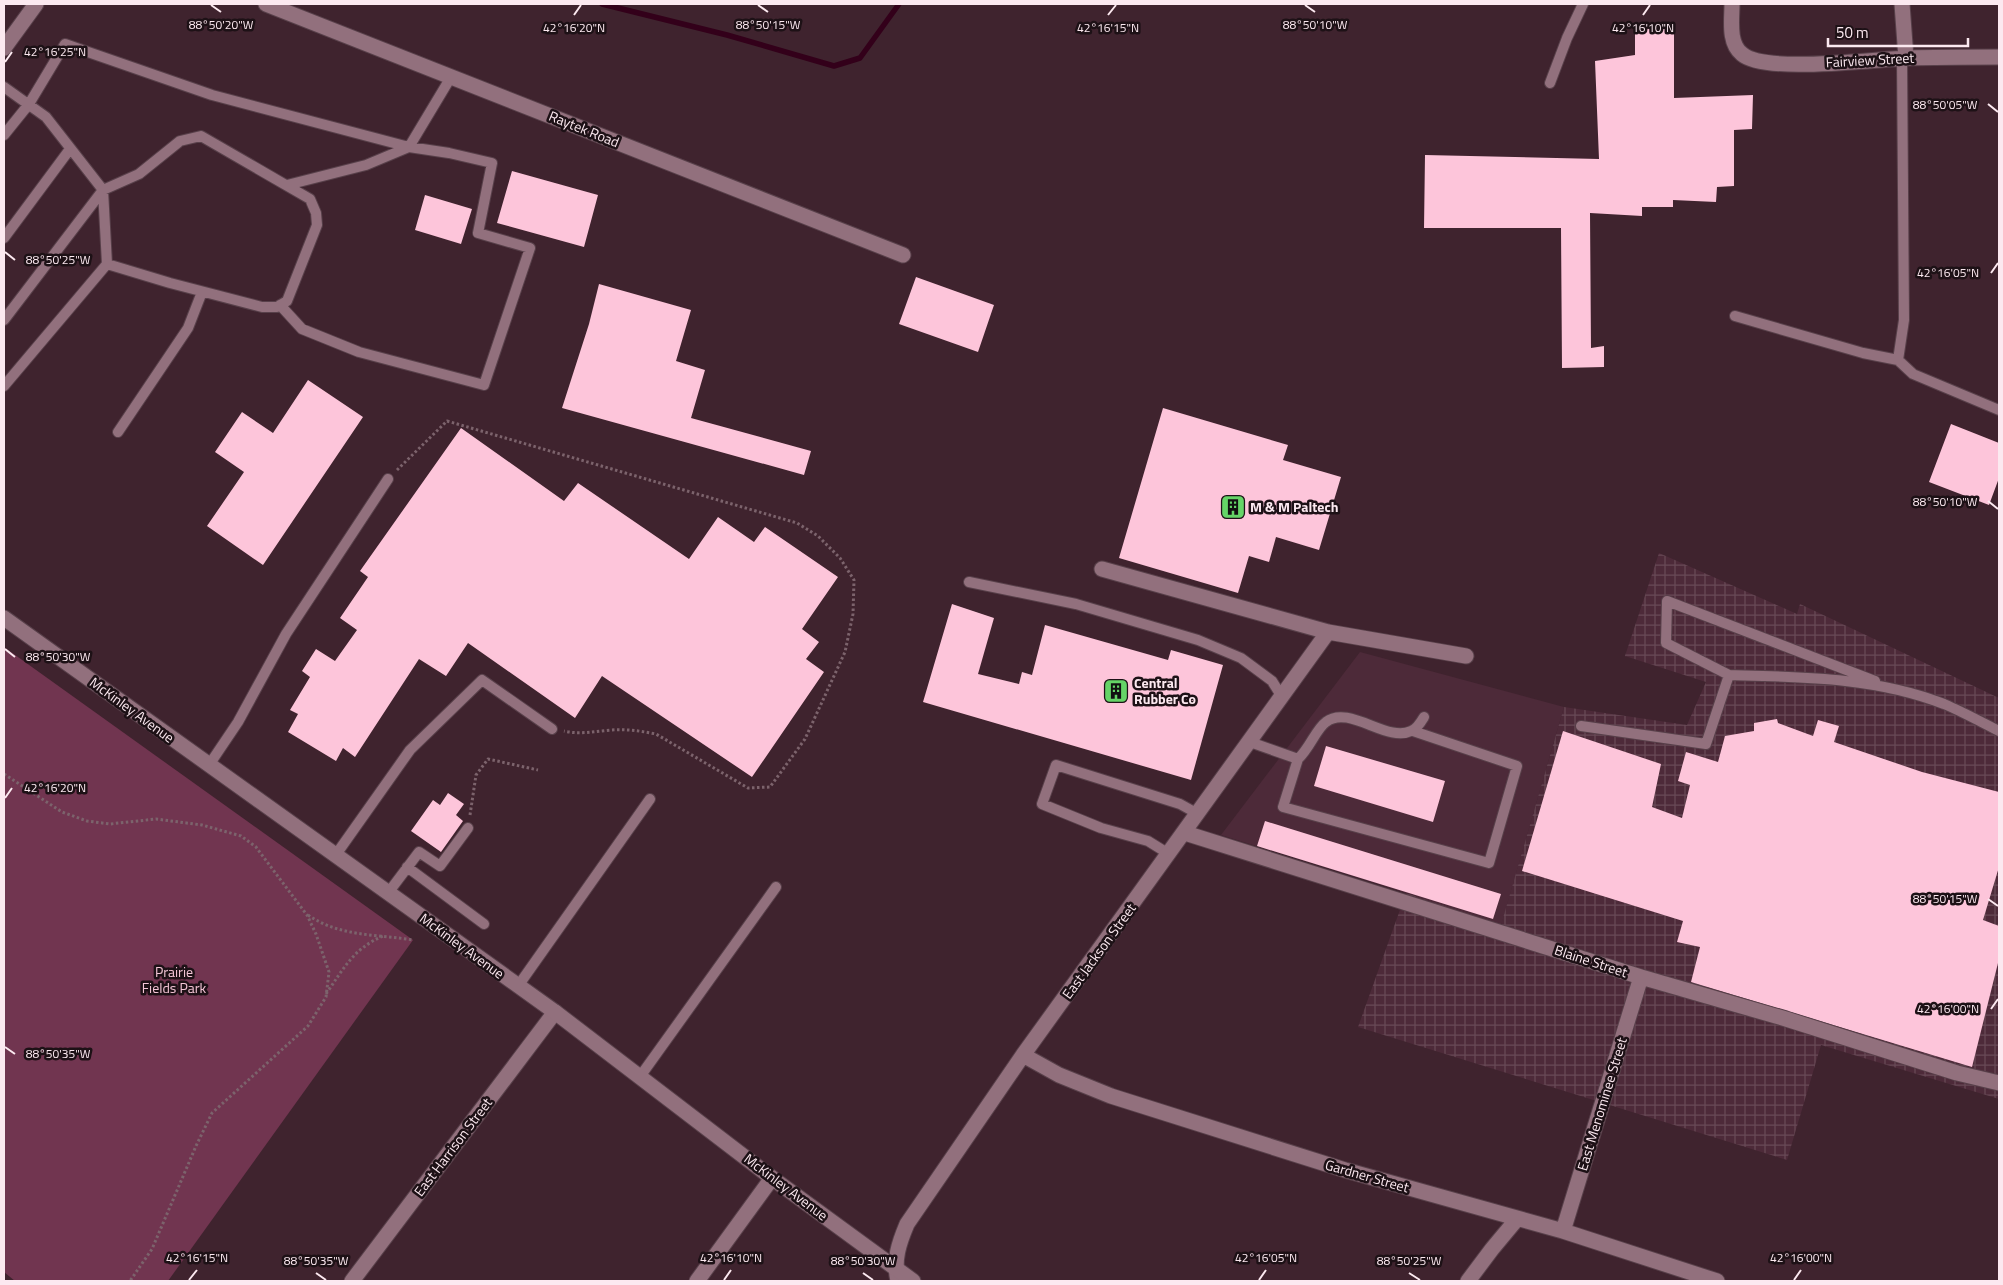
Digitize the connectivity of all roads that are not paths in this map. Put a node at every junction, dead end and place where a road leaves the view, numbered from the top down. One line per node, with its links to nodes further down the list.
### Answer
1 (36, 4): 6 (street)
2 (266, 4): 9 (street, Raytek Road)
3 (1583, 4): 10 (lane)
4 (1732, 4): 8 (street, Fairview Street)
5 (1902, 4): 8 (street)
6 (4, 48)
7 (1999, 57): 8 (street, Fairview Street)
8 (1904, 58): 25 (lane)
9 (451, 77): 14 (lane); 19 (street, Raytek Road)
10 (1550, 84)
11 (4, 87): 12 (lane)
12 (29, 104): 13 (lane); 14 (lane); 15 (lane)
13 (4, 135)
14 (409, 147): 16 (lane); 22 (lane)
15 (70, 149): 17 (lane); 18 (lane)
16 (287, 185): 17 (lane); 22 (lane)
17 (103, 190): 20 (lane); 24 (lane)
18 (4, 238)
19 (903, 255)
20 (107, 264): 21 (lane); 26 (lane)
21 (202, 292): 22 (lane); 28 (lane)
22 (280, 305)
23 (1735, 316): 25 (lane)
24 (4, 320)
25 (1898, 360): 27 (lane)
26 (4, 386)
27 (1999, 410)
28 (118, 432)
29 (388, 479): 45 (lane)
30 (1102, 569): 33 (street)
31 (969, 582): 37 (lane)
32 (4, 618): 45 (street, McKinley Avenue)
33 (1328, 632): 34 (street); 37 (street, East Jackson Street)
34 (1466, 656)
35 (1729, 675): 36 (lane); 36 (lane); 39 (lane)
36 (1895, 689): 42 (lane)
37 (1282, 697): 43 (street, East Jackson Street)
38 (1424, 717): 41 (lane)
39 (1581, 726)
40 (552, 729): 51 (lane)
41 (1413, 731): 44 (lane); 44 (lane)
42 (1999, 731)
43 (1250, 742): 44 (lane); 47 (street, East Jackson Street)
44 (1298, 758)
45 (209, 765): 51 (street, McKinley Avenue)
46 (650, 799): 57 (lane)
47 (1198, 814): 49 (street, East Jackson Street); 50 (lane)
48 (468, 828): 52 (lane)
49 (1185, 832): 50 (street, East Jackson Street); 56 (street, Blaine Street)
50 (1169, 854): 59 (street, East Jackson Street)
51 (335, 856): 54 (street, McKinley Avenue)
52 (407, 867): 54 (lane); 55 (lane)
53 (776, 887): 60 (lane)
54 (388, 893): 57 (street, McKinley Avenue)
55 (484, 924)
56 (1642, 977): 61 (street, Blaine Street); 64 (street, East Menominee Street)
57 (518, 986): 58 (street, McKinley Avenue)
58 (555, 1012): 60 (street, McKinley Avenue); 66 (street, East Harrison Street)
59 (1023, 1055): 63 (street, Gardner Street); 65 (street, East Jackson Street)
60 (639, 1078): 62 (street, McKinley Avenue)
61 (1999, 1083)
62 (772, 1178): 65 (street, McKinley Avenue); 67 (street)
63 (1517, 1218): 64 (street, Gardner Street); 69 (street)
64 (1563, 1231): 70 (street, Gardner Street)
65 (896, 1274): 68 (street, McKinley Avenue)
66 (352, 1281)
67 (697, 1281)
68 (913, 1281)
69 (1468, 1281)
70 (1716, 1281)

